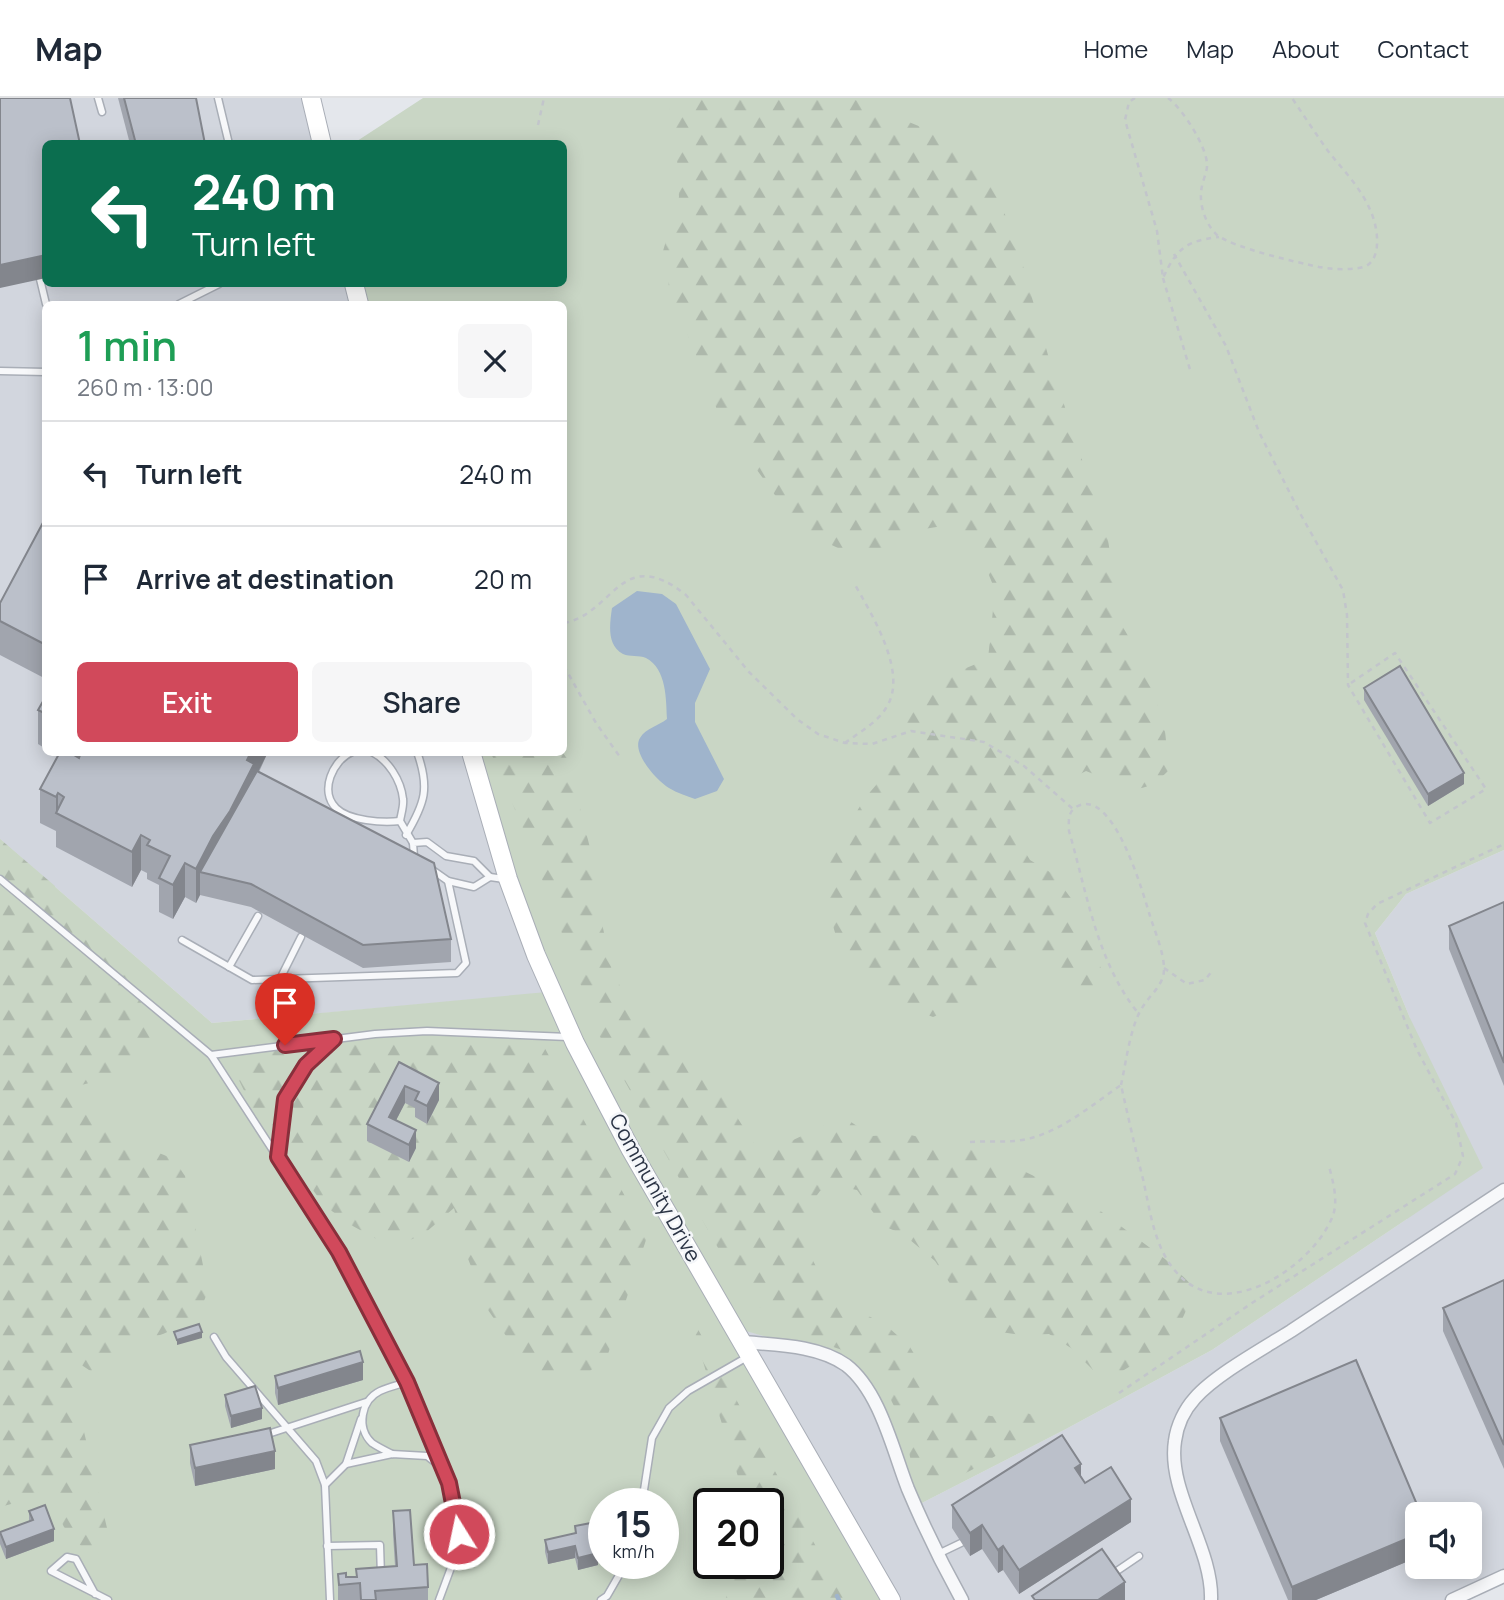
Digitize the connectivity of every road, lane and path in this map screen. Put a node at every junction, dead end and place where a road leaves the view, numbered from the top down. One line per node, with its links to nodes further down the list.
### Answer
1 (98, 98): 8 (lane)
2 (218, 98): 10 (lane)
3 (311, 98): 11 (main road)
4 (544, 98): 9 (path)
5 (1135, 98): 14 (path)
6 (1168, 98): 12 (path)
7 (1292, 98): 12 (path)
8 (102, 113)
9 (538, 125)
10 (228, 140)
11 (320, 140)
12 (1223, 237): 13 (path)
13 (1174, 254): 14 (path); 25 (path)
14 (1163, 278): 21 (path)
15 (40, 279): 17 (lane)
16 (213, 287): 18 (lane)
17 (45, 301)
18 (185, 301)
19 (0, 371): 20 (lane)
20 (42, 372)
21 (1191, 373)
22 (854, 583): 26 (path)
23 (567, 622): 26 (path)
24 (567, 671): 31 (path)
25 (1348, 685): 25 (path)
26 (845, 743): 32 (path)
27 (345, 756): 33 (lane)
28 (377, 756): 33 (lane)
29 (419, 756): 34 (lane)
30 (472, 756): 37 (main road, Community Drive)
31 (620, 757)
32 (1073, 809): 44 (path); 47 (path)
33 (400, 821): 34 (lane)
34 (406, 835): 35 (lane)
35 (413, 843): 37 (lane); 39 (lane)
36 (1504, 844): 57 (path)
37 (499, 878): 39 (lane); 48 (main road, Community Drive)
38 (0, 879): 50 (lane)
39 (448, 881): 46 (lane)
40 (258, 916): 43 (lane)
41 (301, 937): 46 (lane)
42 (182, 940): 43 (lane)
43 (229, 967): 46 (lane)
44 (1164, 968): 45 (path); 47 (path)
45 (1212, 971)
46 (280, 979)
47 (1139, 1014): 51 (path)
48 (573, 1037): 49 (lane); 59 (main road, Community Drive)
49 (334, 1039): 50 (lane); 53 (lane)
50 (211, 1055): 53 (lane)
51 (1121, 1085): 52 (path); 56 (path)
52 (970, 1142)
53 (278, 1157): 60 (lane)
54 (1329, 1166): 56 (path)
55 (1504, 1190): 88 (street)
56 (1269, 1280): 57 (path)
57 (1275, 1289): 61 (path)
58 (214, 1337): 64 (lane)
59 (746, 1349): 70 (lane); 73 (street); 86 (main road, Community Drive)
60 (407, 1382): 62 (lane); 68 (lane)
61 (1119, 1393)
62 (366, 1402): 63 (lane); 64 (lane)
63 (362, 1417): 66 (lane); 67 (lane)
64 (287, 1427): 65 (lane); 69 (lane)
65 (252, 1439)
66 (392, 1454): 67 (lane); 68 (lane)
67 (346, 1464): 69 (lane)
68 (442, 1468): 84 (lane)
69 (325, 1485): 72 (lane)
70 (644, 1488)
71 (961, 1542): 73 (lane)
72 (327, 1546): 78 (lane); 79 (lane)
73 (938, 1554): 87 (street)
74 (1139, 1556): 77 (lane)
75 (1504, 1576): 89 (street)
76 (617, 1579): 85 (lane)
77 (1107, 1579)
78 (382, 1583)
79 (330, 1584): 80 (lane); 83 (lane)
80 (343, 1584)
81 (95, 1594): 81 (lane); 82 (lane)
82 (108, 1600)
83 (330, 1600)
84 (439, 1600)
85 (601, 1600)
86 (891, 1600)
87 (962, 1600)
88 (1211, 1600)
89 (1452, 1600)

